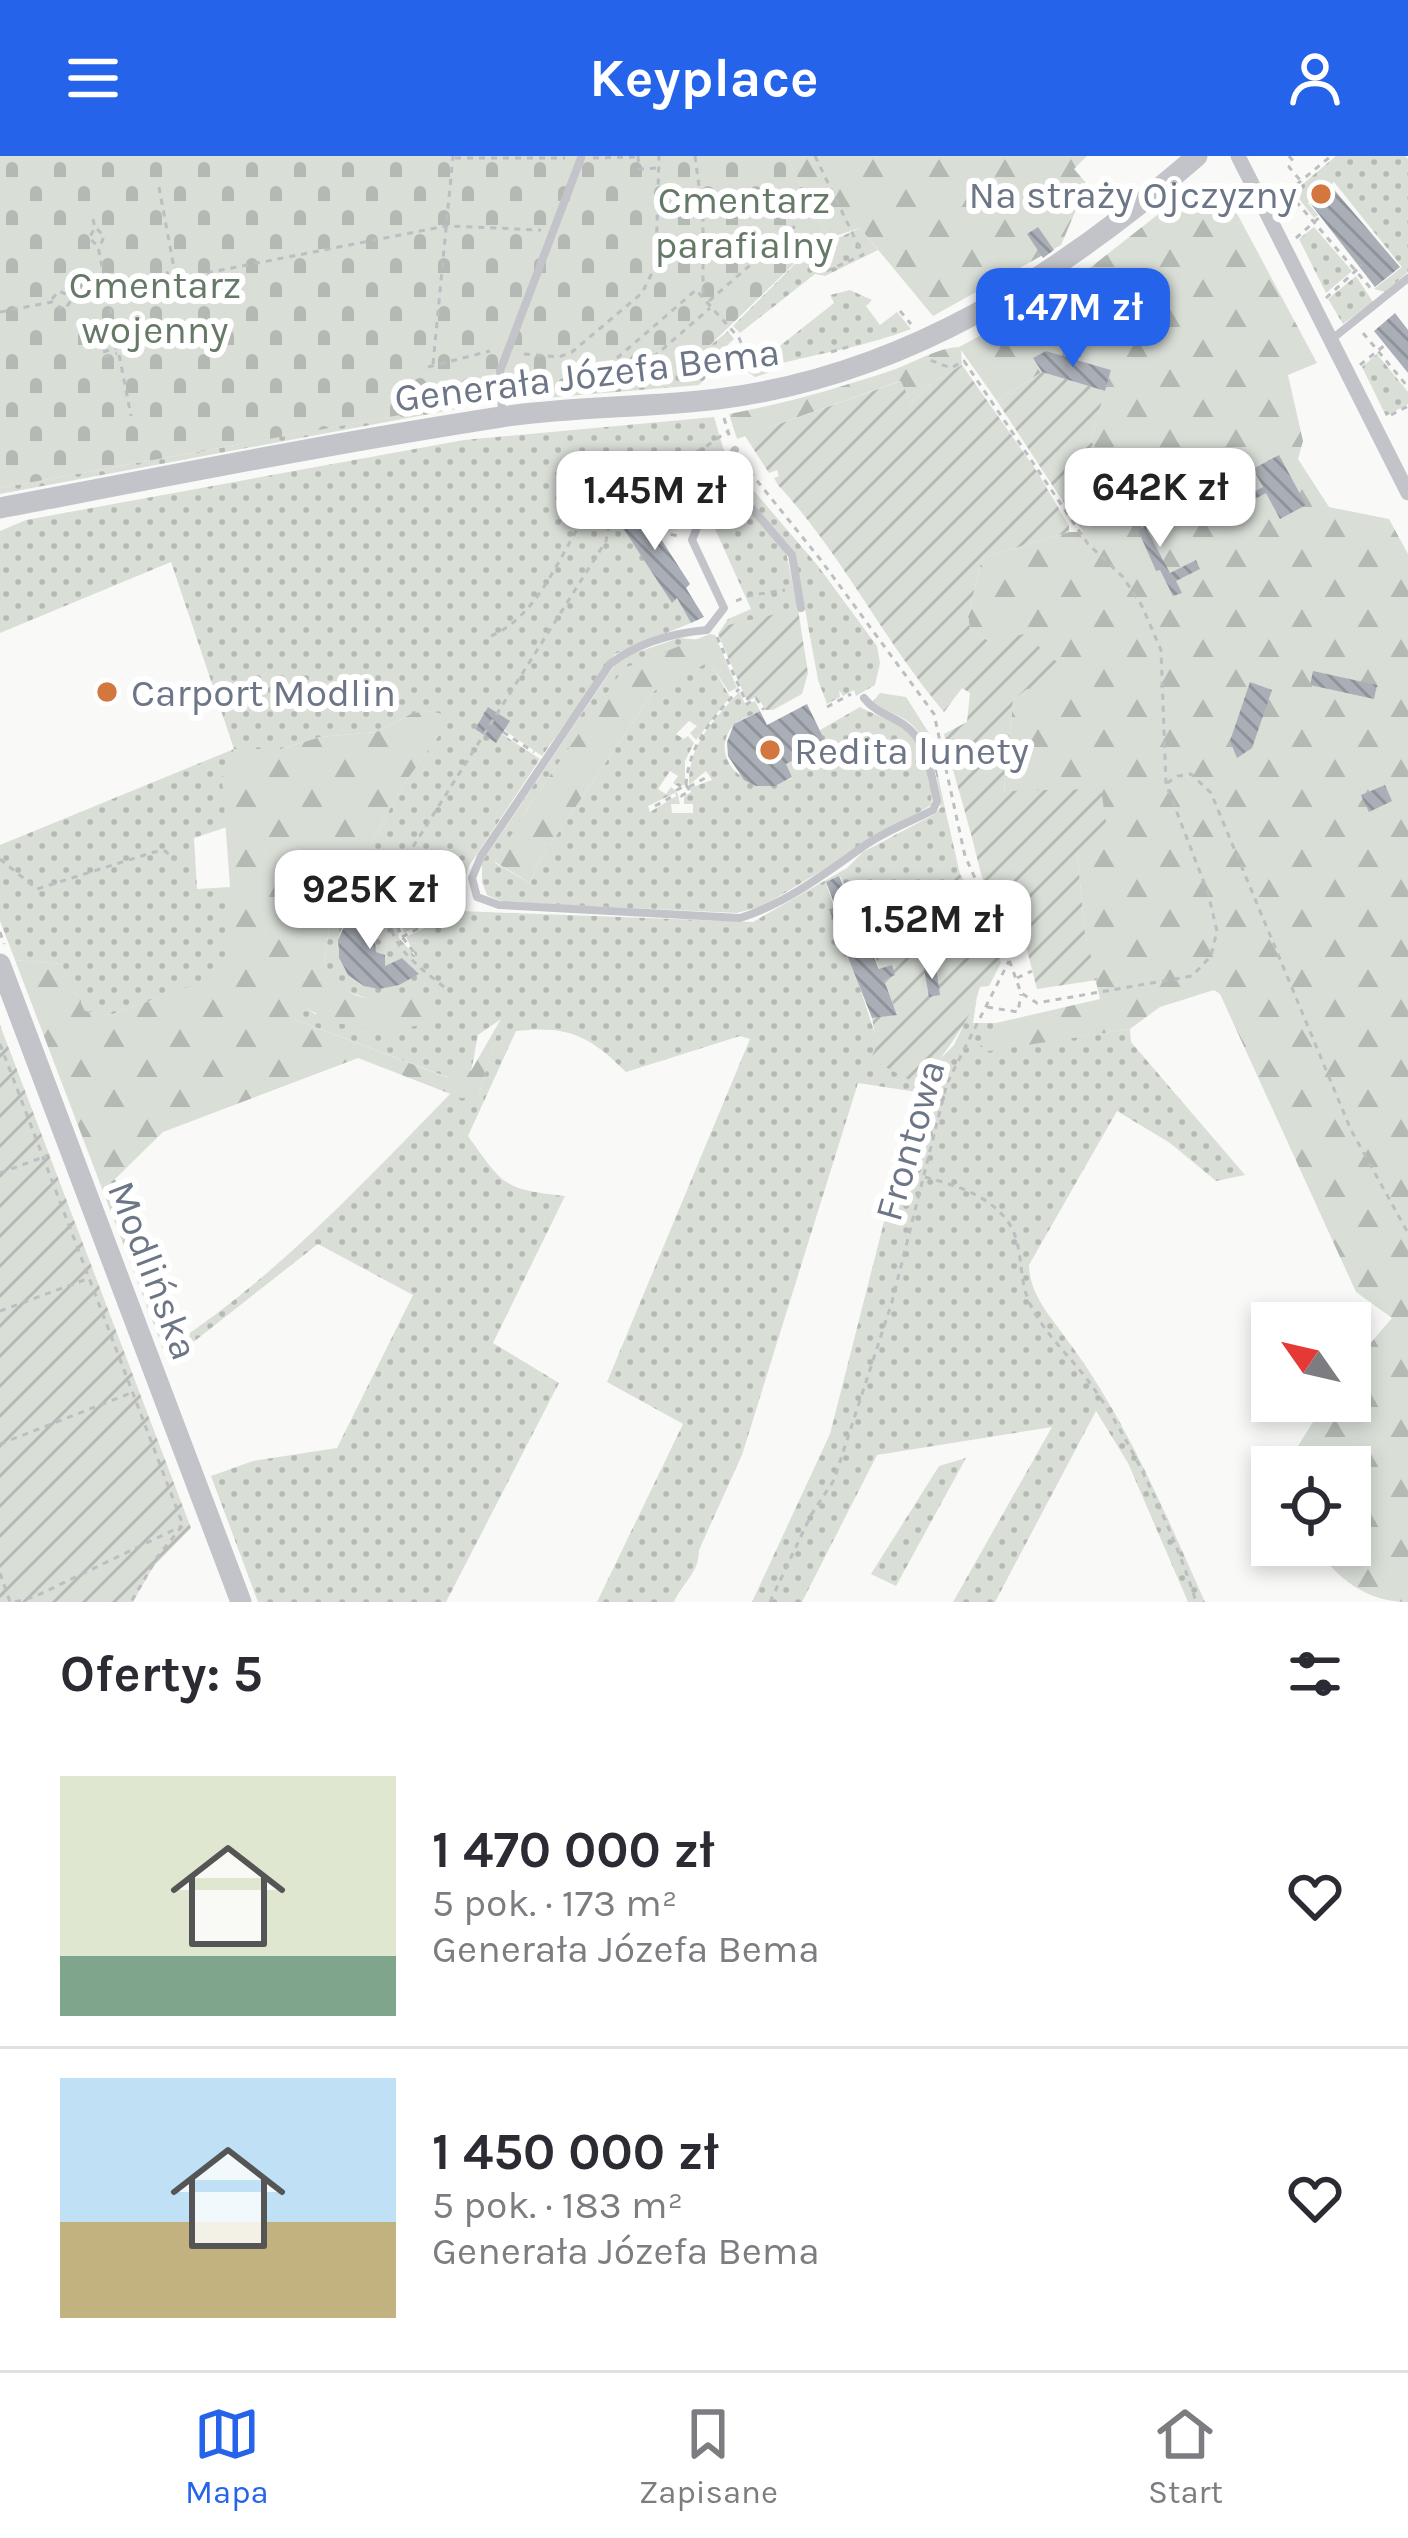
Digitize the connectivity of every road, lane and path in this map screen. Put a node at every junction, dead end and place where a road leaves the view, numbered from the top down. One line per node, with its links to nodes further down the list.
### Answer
1 (638, 156): 10 (path); 11 (path)
2 (659, 156): 11 (path)
3 (695, 156): 39 (path)
4 (815, 156): 30 (path)
5 (1197, 156): 61 (street, Generała Józefa Bema)
6 (1238, 156): 44 (street)
7 (1289, 156): 12 (path)
8 (453, 157): 10 (path); 19 (path)
9 (1328, 157): 12 (path)
10 (580, 158): 22 (lane)
11 (660, 168): 50 (path)
12 (1301, 181): 14 (path)
13 (159, 187): 28 (path)
14 (1288, 192): 15 (path); 18 (path)
15 (1276, 202)
16 (1321, 216): 18 (path)
17 (93, 219): 21 (path)
18 (1314, 222): 23 (path); 26 (path)
19 (446, 226): 22 (path); 28 (path); 49 (path)
20 (795, 226): 39 (path)
21 (95, 228): 25 (path); 25 (path)
22 (553, 231): 50 (lane)
23 (1295, 239)
24 (1342, 241): 26 (path)
25 (98, 246): 34 (path)
26 (1335, 248): 29 (path)
27 (1362, 265): 29 (path)
28 (175, 269): 32 (path)
29 (1356, 271): 36 (path); 37 (path)
30 (824, 272)
31 (1408, 278): 37 (lane)
32 (139, 286): 33 (path); 33 (path)
33 (119, 290): 34 (path)
34 (107, 292): 35 (path); 47 (path)
35 (74, 298): 38 (path); 38 (path)
36 (1324, 299)
37 (1381, 301): 44 (lane)
38 (52, 302): 41 (path)
39 (707, 302): 53 (path); 58 (path); 59 (path)
40 (901, 311): 42 (path)
41 (0, 312)
42 (911, 325)
43 (1360, 329): 48 (path)
44 (1332, 339): 70 (street)
45 (1384, 344): 48 (path)
46 (867, 348): 51 (path)
47 (118, 350): 52 (path); 63 (path)
48 (1377, 350): 55 (path); 57 (path)
49 (495, 351)
50 (507, 352): 64 (lane)
51 (831, 352)
52 (104, 355)
53 (617, 358)
54 (929, 359): 91 (path)
55 (1358, 367)
56 (1405, 370): 57 (path)
57 (1399, 376): 60 (path)
58 (752, 380)
59 (626, 381)
60 (1408, 387)
61 (720, 399): 64 (street, Generała Józefa Bema); 66 (path)
62 (1408, 406): 65 (path)
63 (131, 416)
64 (502, 417): 71 (street, Generała Józefa Bema)
65 (1384, 419)
66 (727, 432): 67 (path); 69 (path)
67 (735, 450): 68 (lane); 104 (path)
68 (720, 471): 76 (lane); 89 (lane)
69 (604, 493): 78 (path); 108 (path)
70 (1408, 493)
71 (0, 508)
72 (656, 517): 73 (path)
73 (660, 538)
74 (794, 589): 75 (path)
75 (747, 596)
76 (801, 608)
77 (716, 634): 79 (path)
78 (491, 636)
79 (739, 688): 85 (path); 88 (path)
80 (838, 691): 83 (path)
81 (853, 693): 83 (path)
82 (864, 698): 99 (lane)
83 (842, 699): 84 (path)
84 (827, 706)
85 (764, 710)
86 (503, 732): 89 (path)
87 (689, 734): 88 (path)
88 (697, 743): 93 (path)
89 (546, 760): 99 (lane)
90 (706, 777): 93 (path)
91 (1166, 784): 109 (path); 116 (path)
92 (672, 785): 94 (path)
93 (687, 787): 94 (path)
94 (680, 793): 95 (path); 96 (path)
95 (682, 804)
96 (655, 806)
97 (0, 860): 98 (path)
98 (176, 860)
99 (477, 897): 101 (path)
100 (395, 915): 101 (path)
101 (402, 937): 102 (path)
102 (415, 954)
103 (1000, 959): 104 (path)
104 (1009, 961): 107 (path); 110 (path, Frontowa)
105 (0, 964): 125 (street, Modlińska)
106 (1032, 971): 107 (path)
107 (1015, 978): 109 (path)
108 (444, 987)
109 (1021, 993): 110 (path)
110 (985, 1006): 115 (path, Frontowa)
111 (0, 1044): 113 (path)
112 (49, 1155): 113 (path)
113 (42, 1158): 114 (path); 117 (path)
114 (0, 1173)
115 (924, 1177): 126 (path, Frontowa); 127 (path)
116 (1408, 1232)
117 (88, 1278): 118 (path); 119 (path)
118 (0, 1311)
119 (132, 1393): 120 (path); 121 (path)
120 (0, 1444)
121 (186, 1524): 123 (path); 124 (path)
122 (0, 1573): 123 (path)
123 (13, 1602)
124 (131, 1602)
125 (241, 1602)
126 (770, 1602)
127 (1196, 1602)

